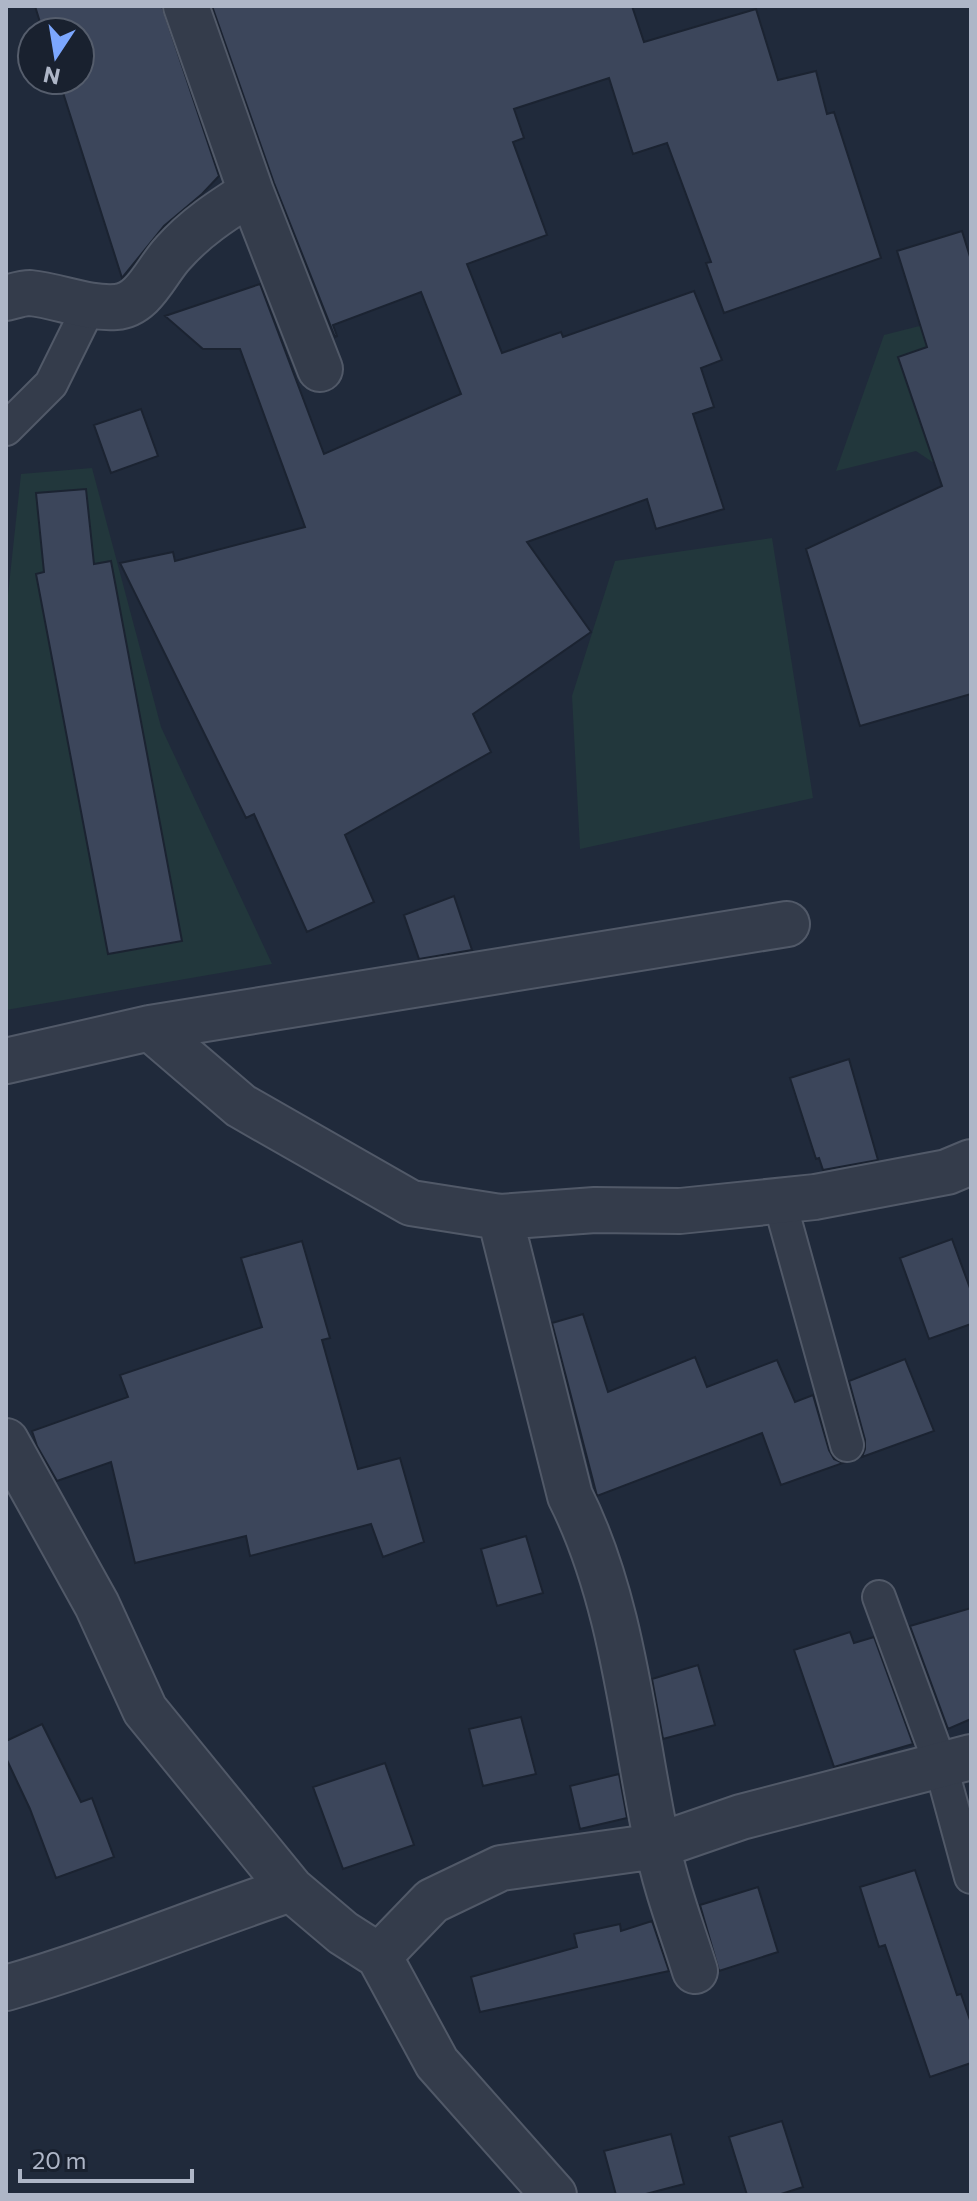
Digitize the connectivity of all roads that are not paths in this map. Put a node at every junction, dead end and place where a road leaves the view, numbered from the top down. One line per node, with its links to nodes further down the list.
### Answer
1 (186, 6): 2 (street)
2 (251, 192): 4 (street); 5 (street)
3 (6, 298): 4 (street)
4 (90, 305): 6 (lane)
5 (320, 369)
6 (6, 429)
7 (787, 924): 8 (street)
8 (150, 1028): 9 (street); 12 (street)
9 (6, 1061)
10 (971, 1162): 11 (street)
11 (780, 1203): 12 (street); 14 (lane)
12 (500, 1217): 17 (street)
13 (6, 1441): 19 (street)
14 (847, 1445)
15 (879, 1597): 16 (lane)
16 (956, 1760): 17 (street); 18 (lane)
17 (657, 1846): 20 (street); 21 (street)
18 (971, 1877)
19 (291, 1889): 20 (street); 22 (street)
20 (379, 1956): 23 (street)
21 (695, 1971)
22 (6, 1988)
23 (554, 2195)

